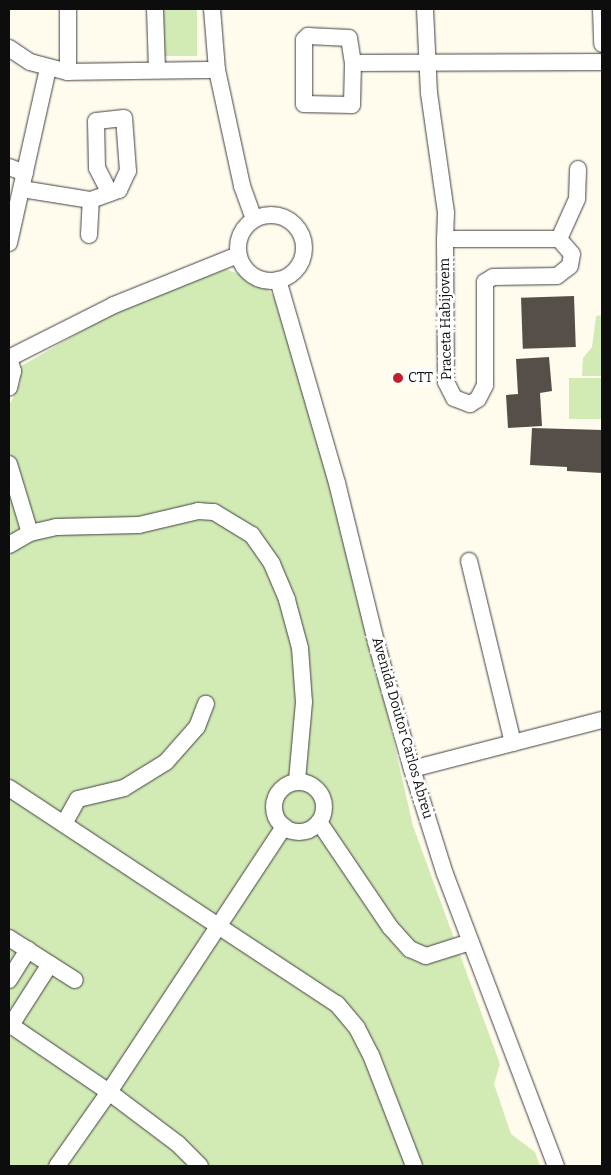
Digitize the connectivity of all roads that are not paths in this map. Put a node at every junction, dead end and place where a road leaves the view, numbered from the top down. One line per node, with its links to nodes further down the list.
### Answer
1 (68, 9): 14 (street)
2 (155, 9): 12 (street)
3 (212, 9): 13 (street)
4 (425, 9): 10 (street)
5 (601, 9): 6 (street)
6 (602, 44)
7 (9, 48): 11 (street)
8 (602, 62): 10 (street)
9 (353, 63): 9 (street); 10 (street)
10 (427, 64): 22 (street)
11 (48, 68): 14 (street); 17 (street)
12 (157, 68): 13 (street); 14 (street)
13 (216, 70): 20 (street)
14 (68, 72)
15 (9, 167): 17 (street)
16 (578, 169): 23 (street)
17 (23, 181): 19 (street); 24 (street)
18 (110, 193): 19 (street)
19 (92, 200): 21 (street)
20 (254, 219): 25 (street); 26 (street)
21 (89, 235)
22 (445, 239): 23 (street); 23 (street, Praceta Habijovem)
23 (559, 239)
24 (9, 243)
25 (238, 255): 26 (street); 27 (street)
26 (278, 280): 36 (street, Avenida Doutor Carlos Abreu)
27 (9, 358): 28 (street)
28 (9, 388)
29 (9, 464): 30 (street)
30 (30, 532): 31 (street); 37 (street)
31 (9, 545)
32 (469, 561): 35 (street)
33 (206, 704): 39 (street)
34 (602, 720): 35 (street)
35 (513, 742): 36 (street)
36 (412, 769): 44 (street, Avenida Doutor Carlos Abreu)
37 (297, 781): 40 (street); 41 (street)
38 (9, 788): 39 (street)
39 (65, 822): 42 (street)
40 (319, 822): 41 (street); 44 (street)
41 (284, 827): 42 (street)
42 (220, 926): 50 (street); 53 (street)
43 (9, 938): 45 (street)
44 (470, 942): 54 (street, Avenida Doutor Carlos Abreu)
45 (28, 950): 46 (street); 47 (street)
46 (50, 964): 48 (street); 49 (street)
47 (9, 980)
48 (75, 980)
49 (10, 1025): 50 (street)
50 (109, 1092): 51 (street); 52 (street)
51 (57, 1166)
52 (200, 1166)
53 (414, 1166)
54 (556, 1166)

